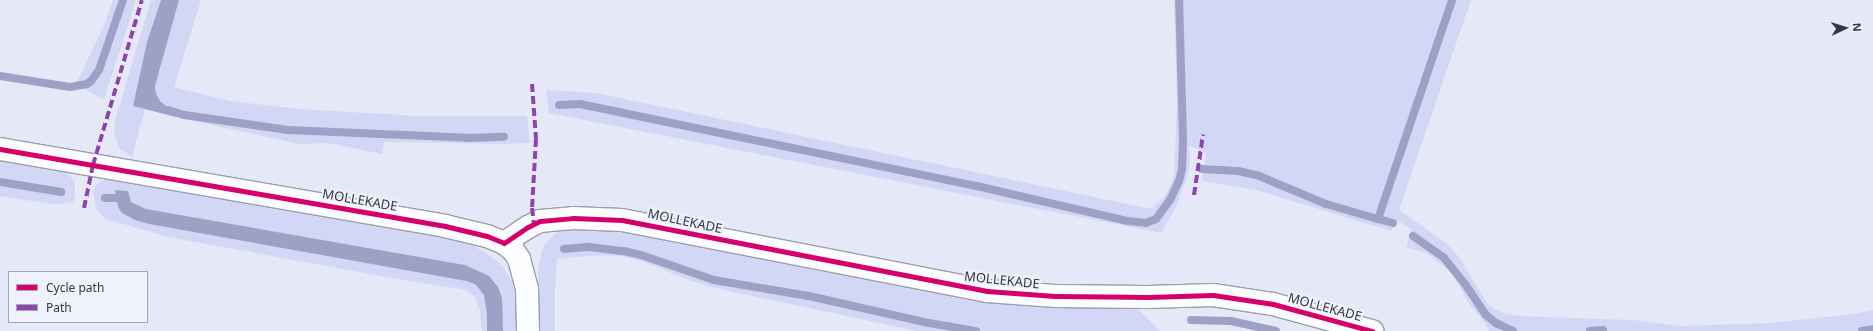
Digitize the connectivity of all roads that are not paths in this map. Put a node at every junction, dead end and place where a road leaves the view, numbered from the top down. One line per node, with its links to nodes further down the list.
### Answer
1 (0, 149): 2 (street, MOLLEKADE)
2 (504, 243): 3 (street); 4 (street, MOLLEKADE)
3 (528, 331)
4 (1372, 331)

